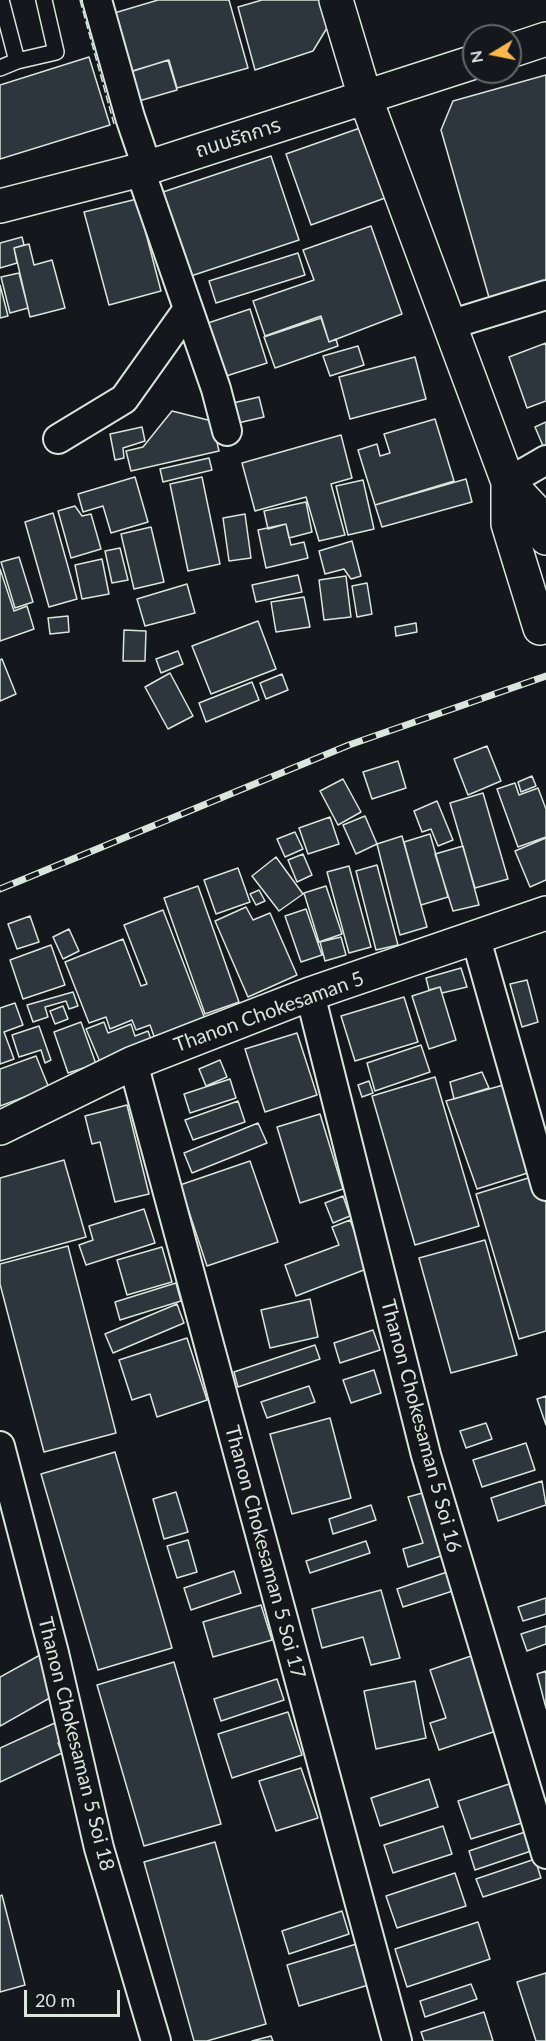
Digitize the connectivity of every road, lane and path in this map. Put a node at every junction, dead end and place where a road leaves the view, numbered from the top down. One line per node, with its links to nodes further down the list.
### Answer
1 (2, 0): 7 (lane)
2 (44, 0): 7 (lane)
3 (97, 0): 11 (street)
4 (336, 0): 10 (street)
5 (546, 39): 6 (street)
6 (522, 47)
7 (17, 61): 9 (lane)
8 (462, 66): 10 (street, ถนนรัถการ)
9 (0, 68)
10 (365, 97): 11 (street, ถนนรัถการ); 15 (street)
11 (143, 168): 12 (street, ถนนรัถการ); 14 (street)
12 (0, 206)
13 (546, 295): 15 (street)
14 (188, 309): 16 (street); 17 (street)
15 (449, 325): 19 (street)
16 (227, 431)
17 (58, 439)
18 (546, 460): 19 (street)
19 (508, 482): 20 (street); 21 (street)
20 (546, 538)
21 (540, 628)
22 (546, 913): 23 (street, Thanon Chokesaman 5)
23 (476, 939): 24 (street, Thanon Chokesaman 5); 27 (street)
24 (310, 994): 25 (street, Thanon Chokesaman 5); 29 (street, Thanon Chokesaman 5 Soi 16)
25 (132, 1063): 26 (street, Thanon Chokesaman 5); 31 (street, Thanon Chokesaman 5 Soi 17)
26 (0, 1128)
27 (546, 1186)
28 (0, 1446): 30 (street, Thanon Chokesaman 5 Soi 18)
29 (546, 1854)
30 (156, 2041)
31 (397, 2041)

